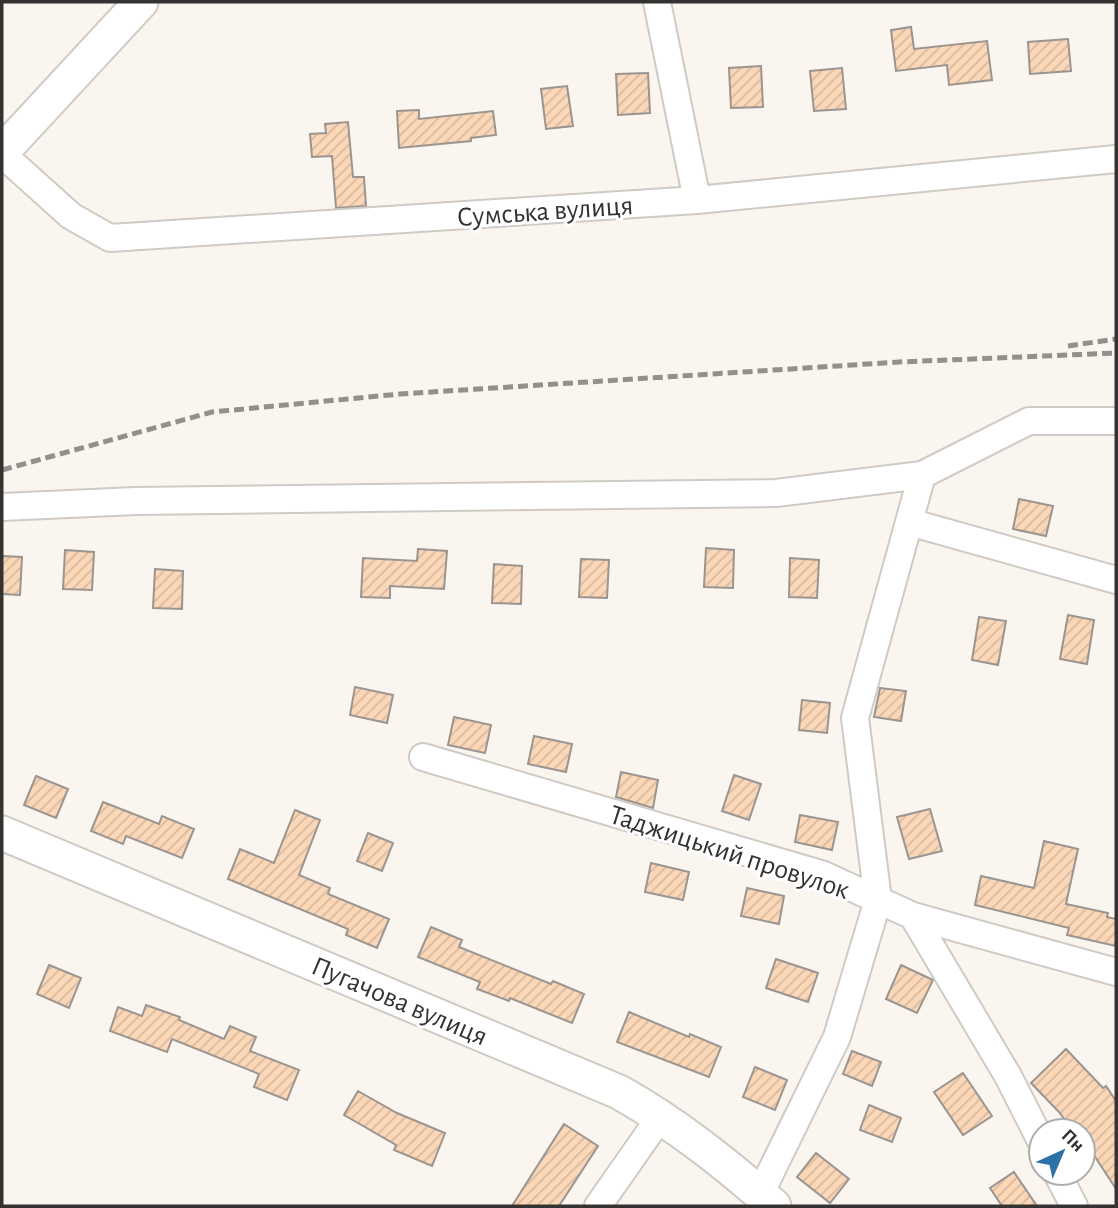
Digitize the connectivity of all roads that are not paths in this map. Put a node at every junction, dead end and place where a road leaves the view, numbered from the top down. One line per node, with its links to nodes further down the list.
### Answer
1 (141, 2): 3 (street)
2 (657, 2): 5 (street)
3 (2, 153): 5 (street, Сумська вулиця)
4 (1116, 159): 5 (street, Сумська вулиця)
5 (697, 200)
6 (1116, 421): 7 (street)
7 (922, 475): 8 (street); 9 (street)
8 (2, 507)
9 (909, 522): 10 (street); 13 (street)
10 (1116, 580)
11 (423, 758): 13 (street, Таджицький провулок)
12 (2, 833): 16 (street, Пугачова вулиця)
13 (878, 900): 14 (street, Таджицький провулок); 19 (street)
14 (913, 916): 15 (street, Таджицький провулок); 17 (street)
15 (1116, 972)
16 (660, 1116): 19 (street, Пугачова вулиця); 20 (street)
17 (1029, 1117)
18 (1065, 1187): 21 (street)
19 (767, 1200)
20 (598, 1206)
21 (1074, 1206)

